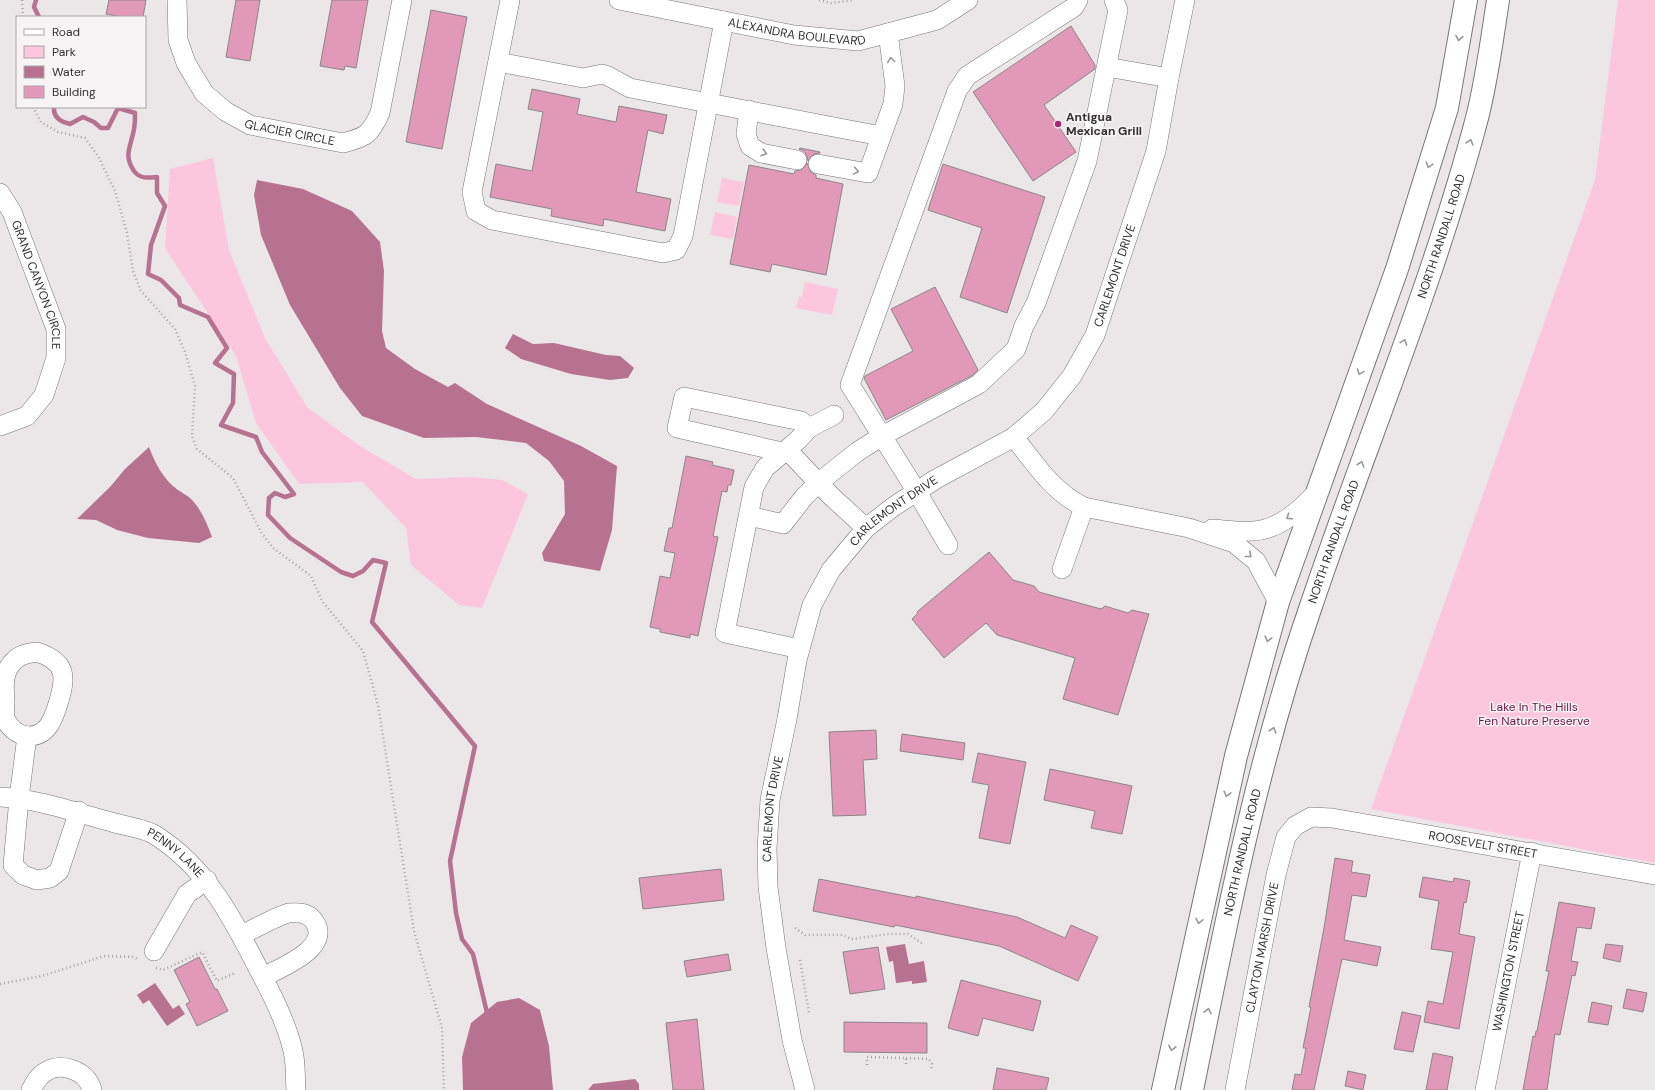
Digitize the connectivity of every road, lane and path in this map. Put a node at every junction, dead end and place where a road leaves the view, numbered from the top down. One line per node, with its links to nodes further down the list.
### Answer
1 (22, 0): 14 (path)
2 (177, 0): 3 (street, GLACIER CIRCLE)
3 (402, 0)
4 (510, 0): 17 (street)
5 (619, 0): 15 (street, ALEXANDRA BOULEVARD)
6 (819, 0): 7 (path)
7 (854, 0)
8 (968, 0): 16 (street, ALEXANDRA BOULEVARD)
9 (1078, 0): 30 (street)
10 (1114, 0): 18 (street)
11 (1185, 0): 19 (street, CARLEMONT DRIVE)
12 (1466, 0): 34 (main road, one-way to 34)
13 (1498, 0): 71 (main road, NORTH RANDALL ROAD, one-way to 13)
14 (23, 16)
15 (724, 21): 16 (street, ALEXANDRA BOULEVARD); 20 (street)
16 (888, 33): 23 (street, one-way to 16)
17 (498, 62): 20 (street); 20 (street)
18 (1107, 67): 19 (street); 30 (street)
19 (1169, 78): 31 (street, CARLEMONT DRIVE)
20 (708, 104): 22 (street)
21 (34, 108): 68 (path)
22 (749, 110): 23 (street); 24 (street, one-way to 24)
23 (881, 136): 25 (street, one-way to 23)
24 (797, 160)
25 (818, 164)
26 (0, 193): 28 (street, GRAND CANYON CIRCLE)
27 (834, 415): 29 (street)
28 (0, 426)
29 (809, 428): 32 (street); 32 (street)
30 (882, 436): 33 (street); 35 (street)
31 (1014, 437): 35 (street, CARLEMONT DRIVE); 36 (street)
32 (784, 452): 33 (street); 37 (street)
33 (818, 483): 37 (street); 38 (street)
34 (1318, 491): 39 (street, one-way to 39); 42 (main road)
35 (917, 492): 38 (street, CARLEMONT DRIVE); 40 (street)
36 (1084, 507): 39 (street); 41 (street)
37 (749, 516): 43 (street)
38 (866, 528): 43 (street, CARLEMONT DRIVE)
39 (1189, 528): 42 (street, one-way to 42)
40 (948, 545)
41 (1062, 568)
42 (1278, 602): 70 (main road, one-way to 70)
43 (800, 649): 69 (street, CARLEMONT DRIVE)
44 (27, 736): 46 (street)
45 (0, 797): 46 (street, PENNY LANE)
46 (19, 798): 47 (street, PENNY LANE); 47 (street)
47 (79, 812): 51 (street, PENNY LANE)
48 (1311, 817): 49 (street, ROOSEVELT STREET); 72 (street, CLAYTON MARSH DRIVE)
49 (1532, 852): 50 (street, ROOSEVELT STREET); 73 (street, WASHINGTON STREET)
50 (1655, 875)
51 (206, 880): 53 (street, PENNY LANE); 55 (street)
52 (796, 928): 54 (path)
53 (241, 935): 58 (street, PENNY LANE); 58 (street)
54 (923, 944)
55 (148, 960): 57 (path); 59 (path)
56 (800, 960): 60 (path)
57 (235, 973)
58 (263, 977): 67 (street, PENNY LANE)
59 (0, 984)
60 (809, 1012)
61 (906, 1058): 62 (path); 63 (path); 64 (path)
62 (867, 1065)
63 (906, 1066)
64 (931, 1070)
65 (31, 1090): 66 (street)
66 (92, 1090)
67 (296, 1090)
68 (444, 1090)
69 (805, 1090)
70 (1163, 1090)
71 (1192, 1090)
72 (1235, 1090)
73 (1485, 1090)

